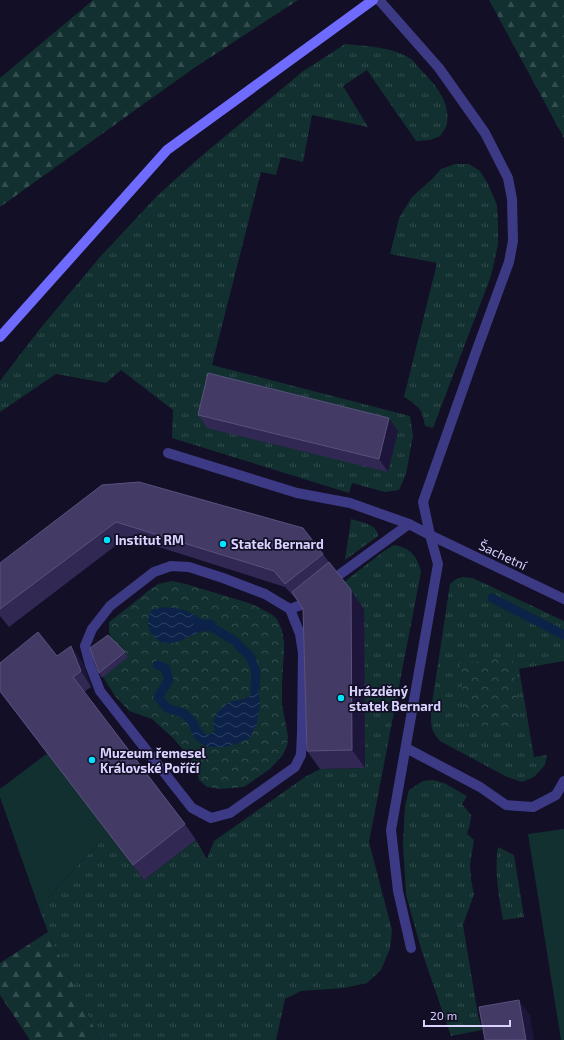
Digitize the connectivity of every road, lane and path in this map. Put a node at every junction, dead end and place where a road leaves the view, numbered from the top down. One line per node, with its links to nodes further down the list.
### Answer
1 (373, 0): 3 (main road)
2 (378, 0): 6 (street)
3 (0, 337)
4 (168, 452): 5 (street, Šachetní)
5 (409, 524): 6 (street, Šachetní); 8 (street)
6 (430, 535): 7 (street, Šachetní); 9 (street)
7 (564, 599)
8 (290, 609): 8 (street)
9 (406, 748): 10 (street); 11 (street)
10 (564, 781)
11 (411, 948)

